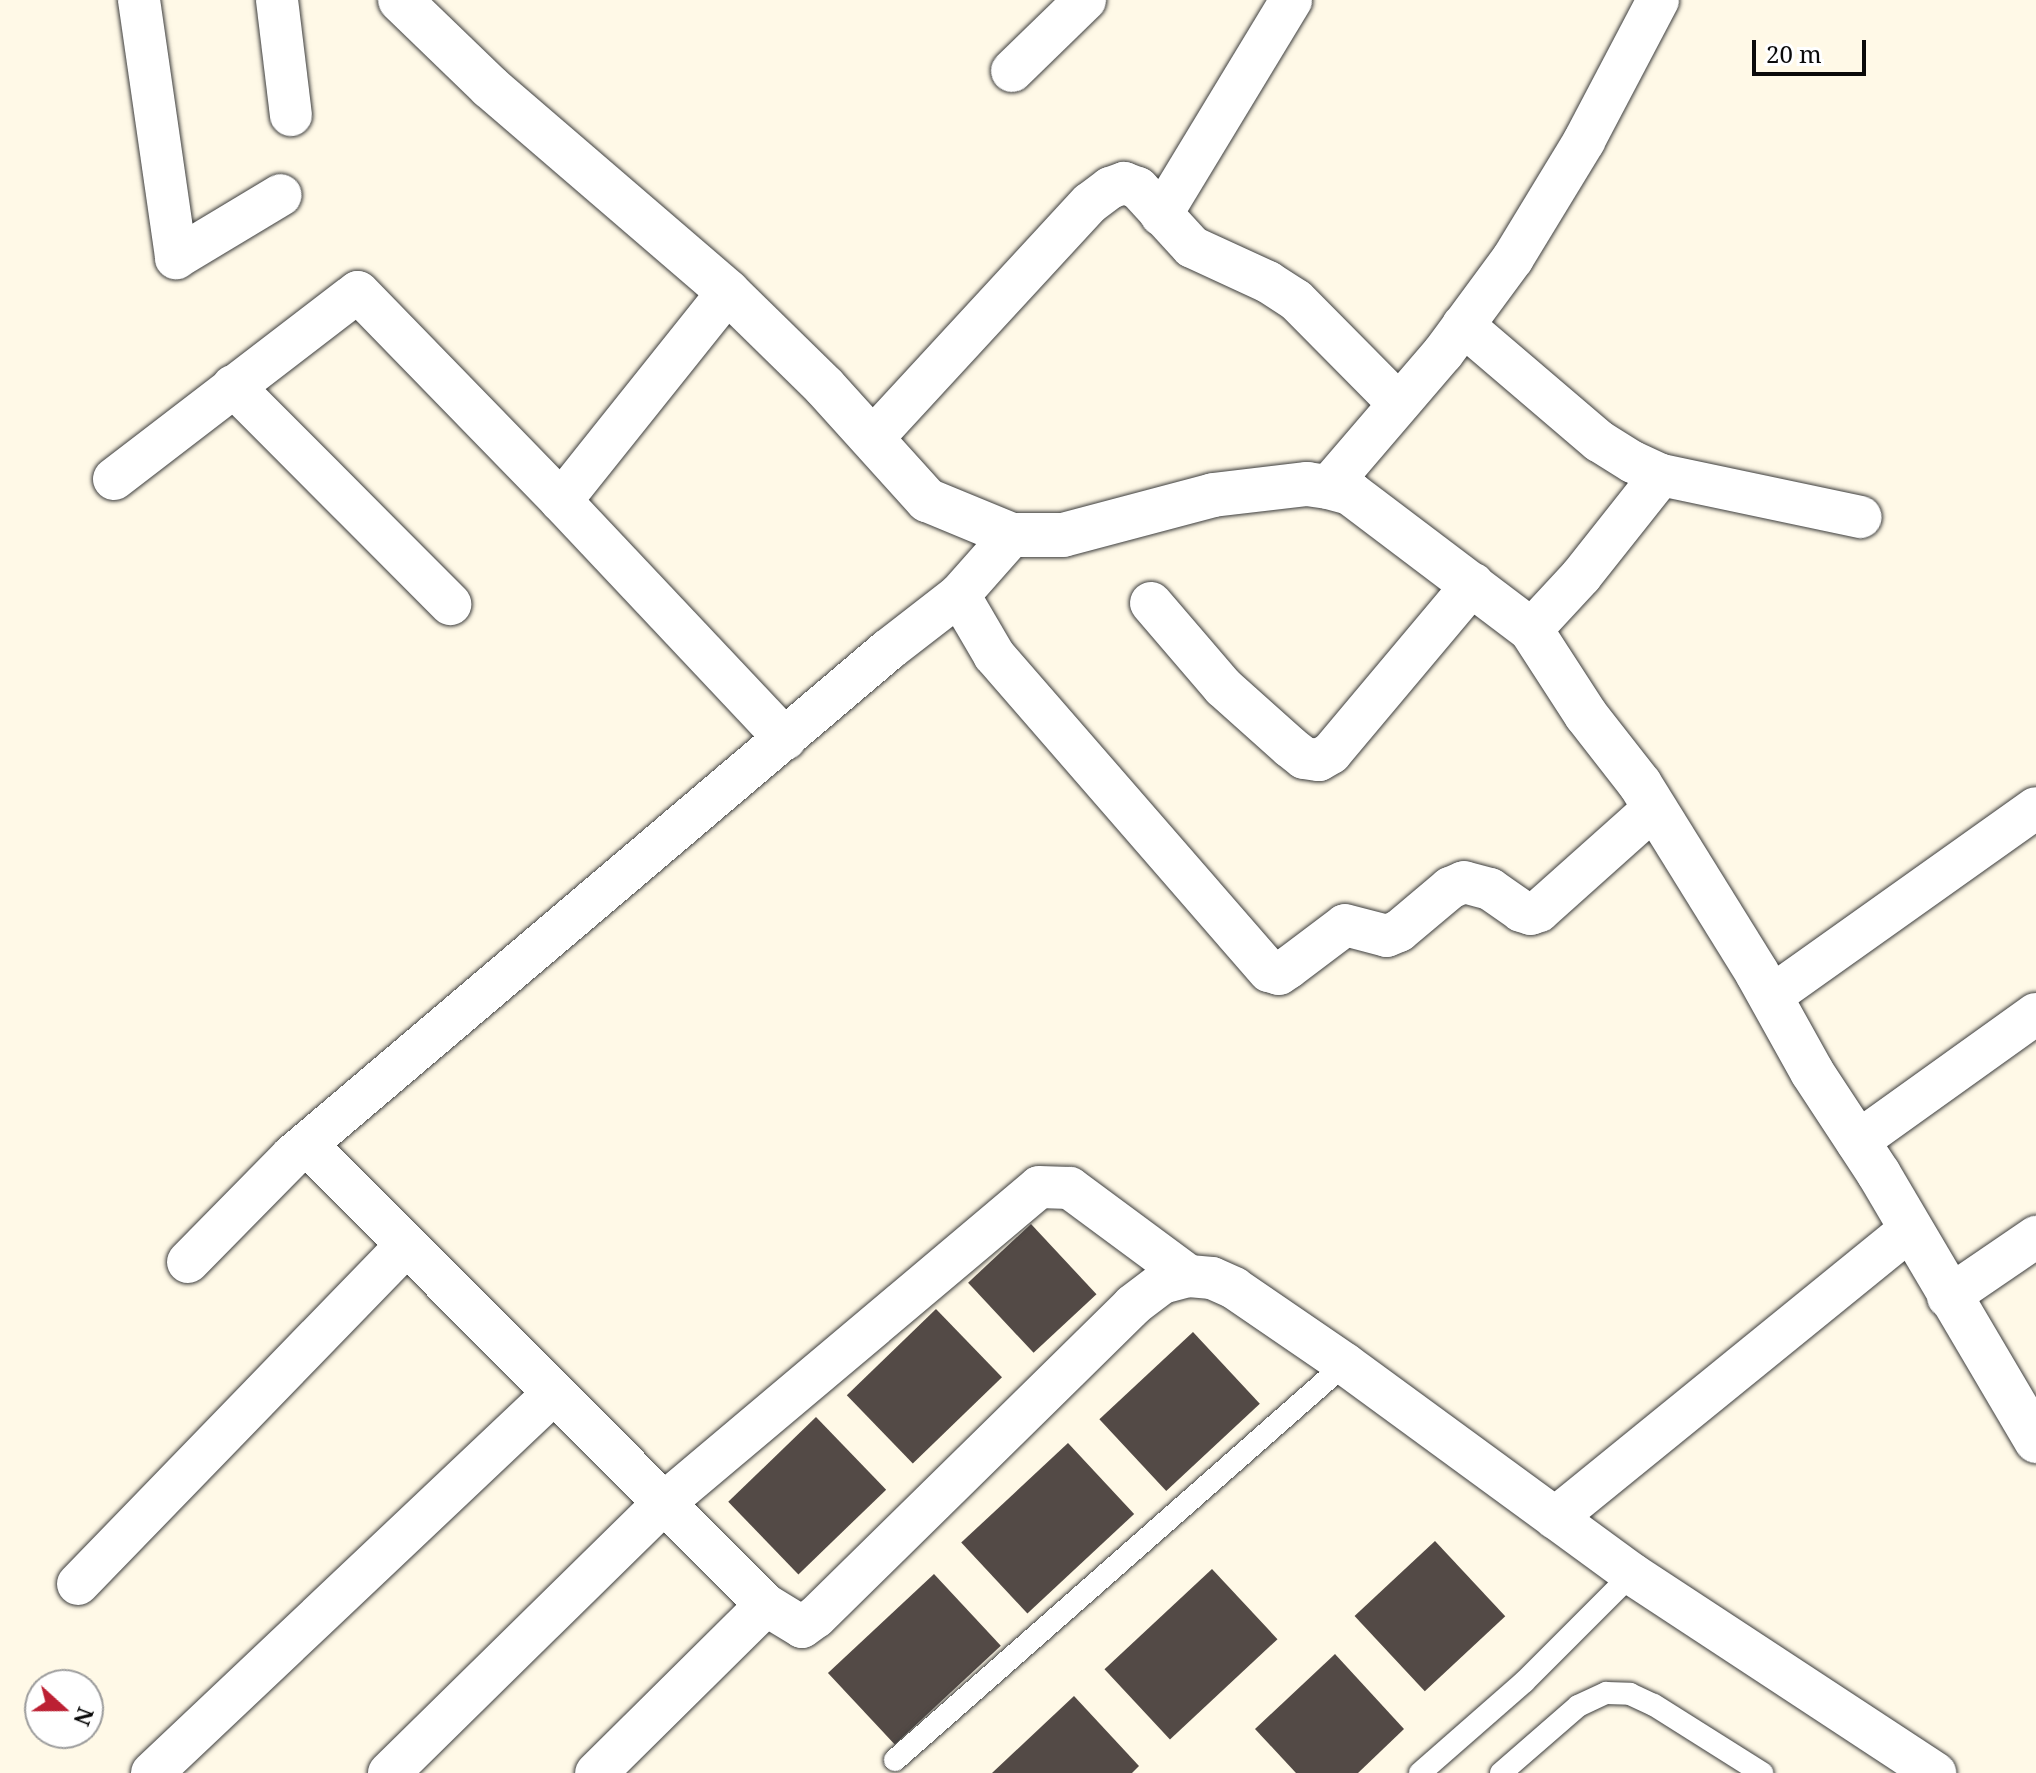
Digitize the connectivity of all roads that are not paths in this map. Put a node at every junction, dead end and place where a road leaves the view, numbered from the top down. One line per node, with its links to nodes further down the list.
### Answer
1 (139, 0): 9 (street)
2 (277, 0): 8 (street)
3 (400, 0): 11 (street)
4 (1085, 0): 7 (street)
5 (1291, 0): 10 (street)
6 (1658, 0): 12 (street)
7 (1012, 71)
8 (291, 115)
9 (281, 195)
10 (1161, 215): 14 (street); 15 (street)
11 (728, 292): 15 (street); 19 (street)
12 (1463, 325): 14 (street); 16 (street)
13 (233, 386): 17 (street); 19 (street); 25 (street)
14 (1399, 404): 18 (street)
15 (872, 439): 21 (street)
16 (1661, 475): 20 (street); 26 (street)
17 (114, 479)
18 (1328, 487): 21 (street); 22 (street)
19 (561, 501): 27 (street)
20 (1861, 517)
21 (1012, 535): 23 (street)
22 (1473, 584): 24 (street); 26 (street)
23 (959, 595): 27 (street); 28 (street)
24 (1151, 603)
25 (450, 604)
26 (1531, 630): 28 (street)
27 (785, 739): 33 (street)
28 (1654, 808): 30 (street)
29 (2036, 809): 30 (street)
30 (1770, 997): 32 (street)
31 (2036, 1014): 32 (street)
32 (1857, 1142): 34 (street)
33 (306, 1144): 36 (street); 37 (street)
34 (1910, 1229): 39 (street); 44 (street)
35 (2036, 1237): 39 (street)
36 (407, 1245): 41 (street); 46 (street)
37 (188, 1262)
38 (1189, 1276): 40 (street); 43 (street); 47 (street)
39 (1948, 1297): 42 (street)
40 (1345, 1364): 44 (street); 48 (lane)
41 (554, 1393): 43 (street); 49 (street)
42 (2036, 1441)
43 (664, 1503): 47 (street); 50 (street)
44 (1555, 1518): 45 (street)
45 (1632, 1574): 52 (lane); 55 (street)
46 (78, 1584)
47 (766, 1605): 51 (street)
48 (895, 1760)
49 (152, 1773)
50 (389, 1773)
51 (596, 1773)
52 (1420, 1773)
53 (1501, 1773): 54 (lane)
54 (1762, 1773)
55 (1935, 1773)

